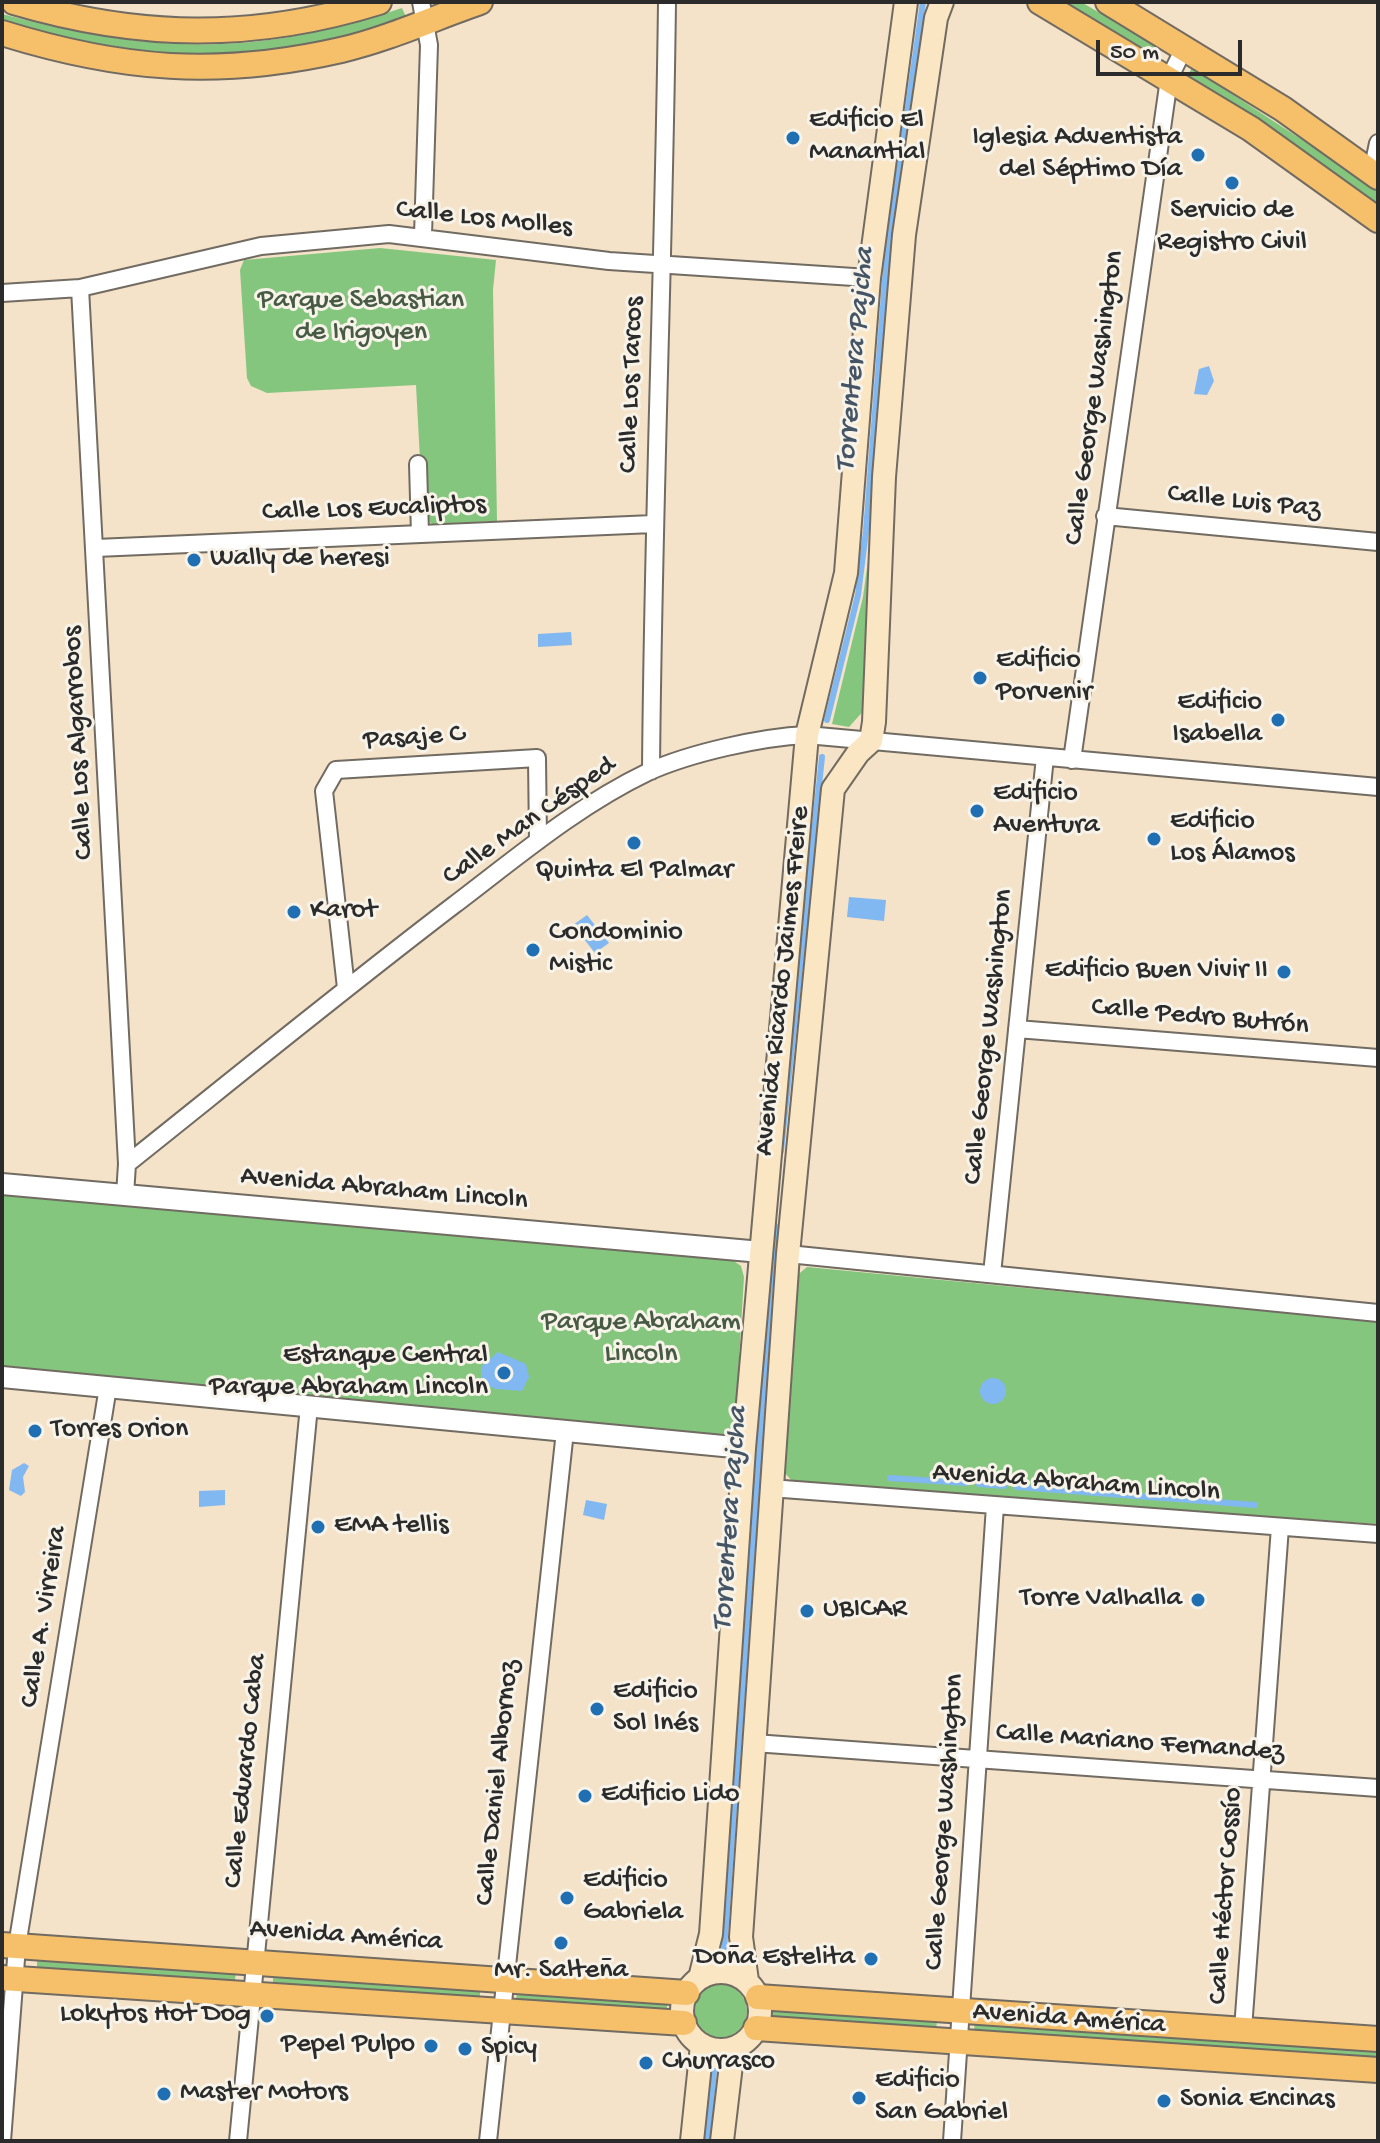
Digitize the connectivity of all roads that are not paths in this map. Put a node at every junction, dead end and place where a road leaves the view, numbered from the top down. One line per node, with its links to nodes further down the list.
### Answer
1 (14, 2): 2 (main road)
2 (379, 2)
3 (480, 2): 9 (main road)
4 (667, 2): 17 (street, Calle Los Tarcos)
5 (906, 2): 18 (main road, Avenida Ricardo Jaimes Freire)
6 (942, 2): 28 (main road)
7 (1040, 2): 12 (main road)
8 (1108, 2): 11 (main road)
9 (424, 11): 10 (main road); 16 (street)
10 (2, 33)
11 (1184, 48): 12 (street, Calle George Washington); 14 (main road)
12 (1169, 79): 15 (main road); 22 (street, Calle George Washington)
13 (1378, 143): 14 (street)
14 (1375, 175)
15 (1378, 220)
16 (423, 235): 17 (street, Calle Los Molles); 19 (street, Calle Los Molles)
17 (664, 265): 18 (street, Calle Los Molles); 23 (street, Calle Los Tarcos)
18 (869, 278): 27 (main road, Avenida Ricardo Jaimes Freire)
19 (80, 288): 20 (street, Calle Los Molles); 26 (street, Calle Los Algarrobos)
20 (2, 293)
21 (418, 464): 24 (street)
22 (1105, 516): 25 (street, Calle Luis Paz); 30 (street, Calle George Washington)
23 (653, 524): 24 (street, Calle Los Eucaliptos); 31 (street, Calle Los Tarcos)
24 (420, 534): 26 (street, Calle Los Eucaliptos)
25 (1378, 542)
26 (96, 548): 37 (street, Calle Los Algarrobos)
27 (807, 735): 28 (street, Calle Man Césped); 31 (street, Calle Man Césped); 40 (main road, Avenida Ricardo Jaimes Freire)
28 (871, 741): 29 (street, Calle Man Césped); 41 (main road, Avenida Ricardo Jaimes Freire)
29 (1045, 757): 30 (street, Calle Man Césped); 35 (street, Calle George Washington)
30 (1072, 760): 32 (street, Calle Man Césped)
31 (651, 771): 33 (street, Calle Man Césped)
32 (1378, 787)
33 (538, 841): 34 (street, Calle Man Césped); 34 (street, Pasaje C)
34 (346, 988): 37 (street, Calle Man Césped)
35 (1017, 1029): 36 (street, Calle Pedro Butrón); 42 (street, Calle George Washington)
36 (1378, 1058)
37 (127, 1164): 39 (street, Calle Los Algarrobos)
38 (2, 1184): 39 (street, Avenida Abraham Lincoln)
39 (125, 1195): 40 (street, Avenida Abraham Lincoln)
40 (761, 1252): 48 (main road, Avenida Ricardo Jaimes Freire)
41 (788, 1254): 42 (street); 49 (main road, Avenida Ricardo Jaimes Freire)
42 (992, 1274): 43 (street)
43 (1378, 1313)
44 (2, 1377): 45 (street)
45 (108, 1387): 46 (street); 57 (street, Calle A. Virreira)
46 (309, 1406): 47 (street); 58 (street, Calle Eduardo Caba)
47 (565, 1431): 48 (street); 60 (street, Calle Daniel Albornoz)
48 (744, 1448): 61 (main road, Avenida Ricardo Jaimes Freire)
49 (770, 1488): 50 (street, Avenida Abraham Lincoln); 53 (main road, Avenida Ricardo Jaimes Freire)
50 (995, 1506): 51 (street, Avenida Abraham Lincoln); 54 (street, Calle George Washington)
51 (1280, 1527): 52 (street, Avenida Abraham Lincoln); 55 (street, Calle Héctor Cossío)
52 (1378, 1534)
53 (754, 1743): 54 (street, Calle Mariano Fernandez); 62 (main road, Avenida Ricardo Jaimes Freire)
54 (975, 1758): 55 (street, Calle Mariano Fernandez); 65 (street, Calle George Washington)
55 (1262, 1779): 56 (street, Calle Mariano Fernandez); 68 (street, Calle Héctor Cossío)
56 (1378, 1788)
57 (10, 1945): 58 (main road, Avenida América); 59 (street, Calle A. Virreira)
58 (254, 1961): 60 (main road, Avenida América); 63 (street, Calle Eduardo Caba)
59 (7, 1978): 63 (main road); 74 (street, Calle A. Virreira)
60 (504, 1979): 61 (main road, Avenida América); 64 (street, Calle Daniel Albornoz)
61 (693, 1986): 62 (main road); 66 (main road)
62 (753, 1989): 65 (main road, Avenida América); 67 (main road)
63 (251, 1994): 64 (main road); 75 (street, Calle Eduardo Caba)
64 (501, 2010): 66 (main road); 76 (street, Calle Daniel Albornoz)
65 (960, 2011): 68 (main road, Avenida América); 70 (street, Calle George Washington)
66 (684, 2023): 71 (main road)
67 (756, 2028): 70 (main road, Avenida América); 72 (main road)
68 (1243, 2029): 69 (main road, Avenida América)
69 (1378, 2039)
70 (958, 2043): 73 (main road, Avenida América); 79 (street, Calle George Washington)
71 (702, 2045): 72 (main road); 77 (main road)
72 (733, 2048): 78 (main road)
73 (1378, 2070)
74 (2, 2141)
75 (238, 2141)
76 (488, 2141)
77 (692, 2141)
78 (722, 2141)
79 (952, 2141)

